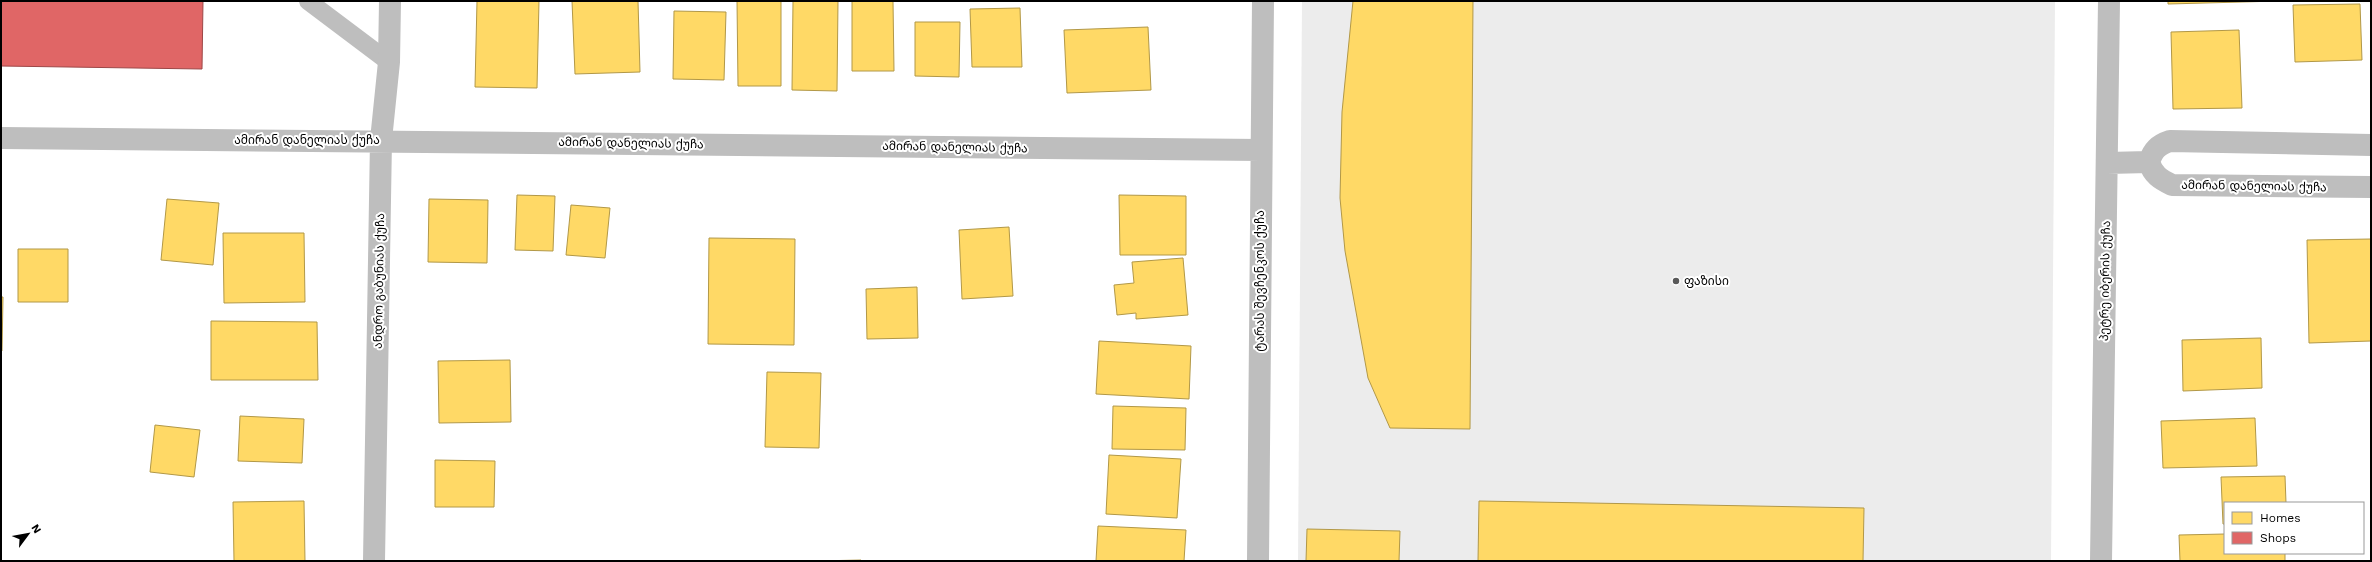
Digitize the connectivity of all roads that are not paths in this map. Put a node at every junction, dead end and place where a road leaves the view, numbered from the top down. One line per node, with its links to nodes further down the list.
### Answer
1 (308, 1): 5 (lane)
2 (390, 1): 5 (street, ანდრო გაბუნიას ქუჩა)
3 (1263, 1): 9 (street, ტარას შევჩენკოს ქუჩა)
4 (2109, 1): 11 (street, პეტრე იბერის ქუჩა)
5 (389, 62): 7 (street, ანდრო გაბუნიას ქუჩა)
6 (1, 138): 7 (street, ამირან დანელიას ქუჩა)
7 (381, 140): 9 (street, ამირან დანელიას ქუჩა); 13 (street, ანდრო გაბუნიას ქუჩა)
8 (2371, 145): 10 (street)
9 (1261, 150): 14 (street, ტარას შევჩენკოს ქუჩა)
10 (2149, 162): 11 (street); 12 (street, ამირან დანელიას ქუჩა)
11 (2107, 163): 15 (street, პეტრე იბერის ქუჩა)
12 (2371, 188)
13 (374, 561)
14 (1258, 561)
15 (2101, 561)

